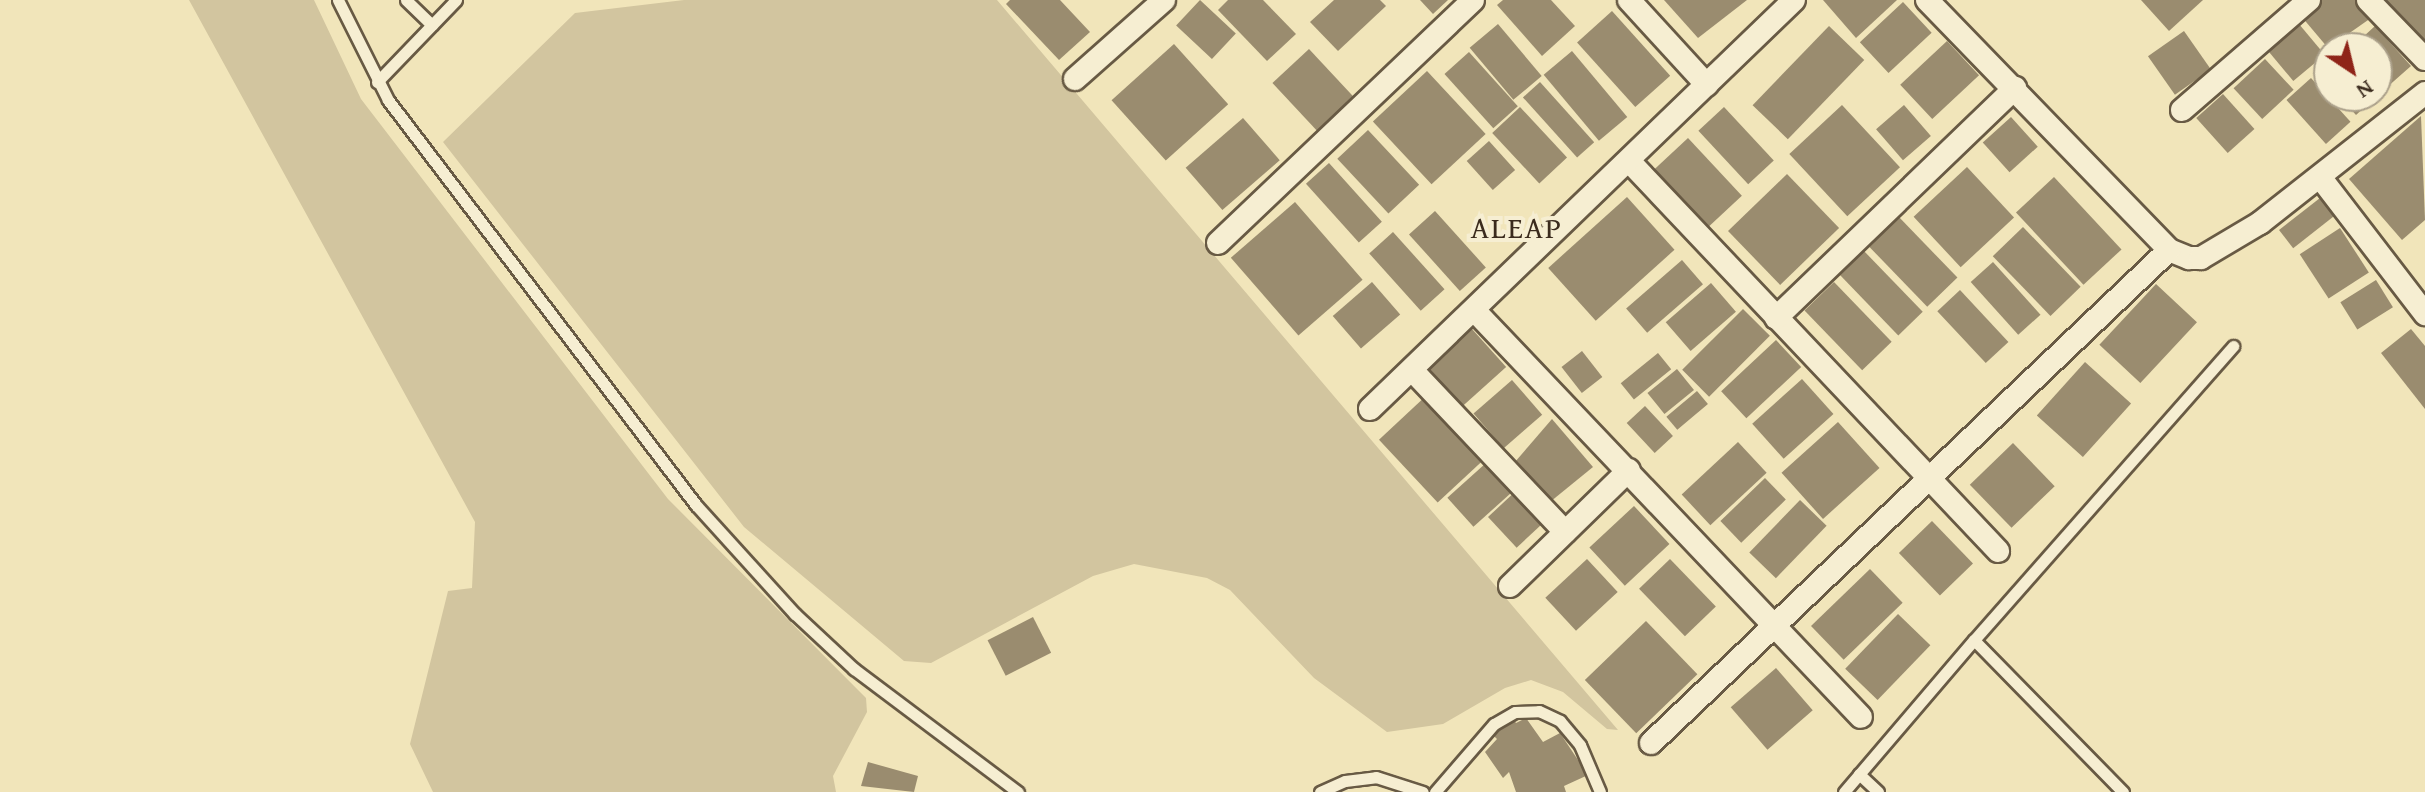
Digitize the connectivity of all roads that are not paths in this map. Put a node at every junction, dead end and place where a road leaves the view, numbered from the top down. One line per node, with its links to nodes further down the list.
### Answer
1 (338, 0): 14 (lane)
2 (406, 0): 11 (lane)
3 (456, 0): 11 (lane)
4 (1164, 0): 13 (street)
5 (1473, 0): 21 (street)
6 (1629, 0): 15 (street)
7 (1794, 0): 15 (street)
8 (1927, 0): 16 (street)
9 (2309, 0): 18 (street)
10 (2368, 0): 12 (street)
11 (432, 25): 14 (lane)
12 (2425, 59)
13 (1075, 79)
14 (377, 82): 39 (lane)
15 (1707, 85): 19 (street)
16 (2015, 88): 22 (street); 25 (street)
17 (2425, 93): 20 (street)
18 (2182, 110)
19 (1629, 161): 23 (street); 25 (street)
20 (2320, 177): 22 (street); 24 (street)
21 (1218, 243)
22 (2169, 250): 30 (street)
23 (1475, 311): 27 (street); 29 (street)
24 (2425, 314)
25 (1776, 318): 30 (street)
26 (2233, 346): 35 (lane)
27 (1412, 370): 28 (street); 31 (street)
28 (1370, 409)
29 (1629, 470): 31 (street); 34 (street)
30 (1928, 478): 32 (street); 34 (street)
31 (1565, 532): 33 (street)
32 (1998, 551)
33 (1510, 586)
34 (1772, 622): 36 (street); 37 (street)
35 (1974, 640): 38 (lane); 46 (lane)
36 (1861, 717)
37 (1651, 743)
38 (1859, 774): 44 (lane); 45 (lane)
39 (1018, 792)
40 (1320, 792): 41 (lane)
41 (1423, 792)
42 (1435, 792): 43 (lane)
43 (1600, 792)
44 (1844, 792)
45 (1878, 792)
46 (2123, 792)

